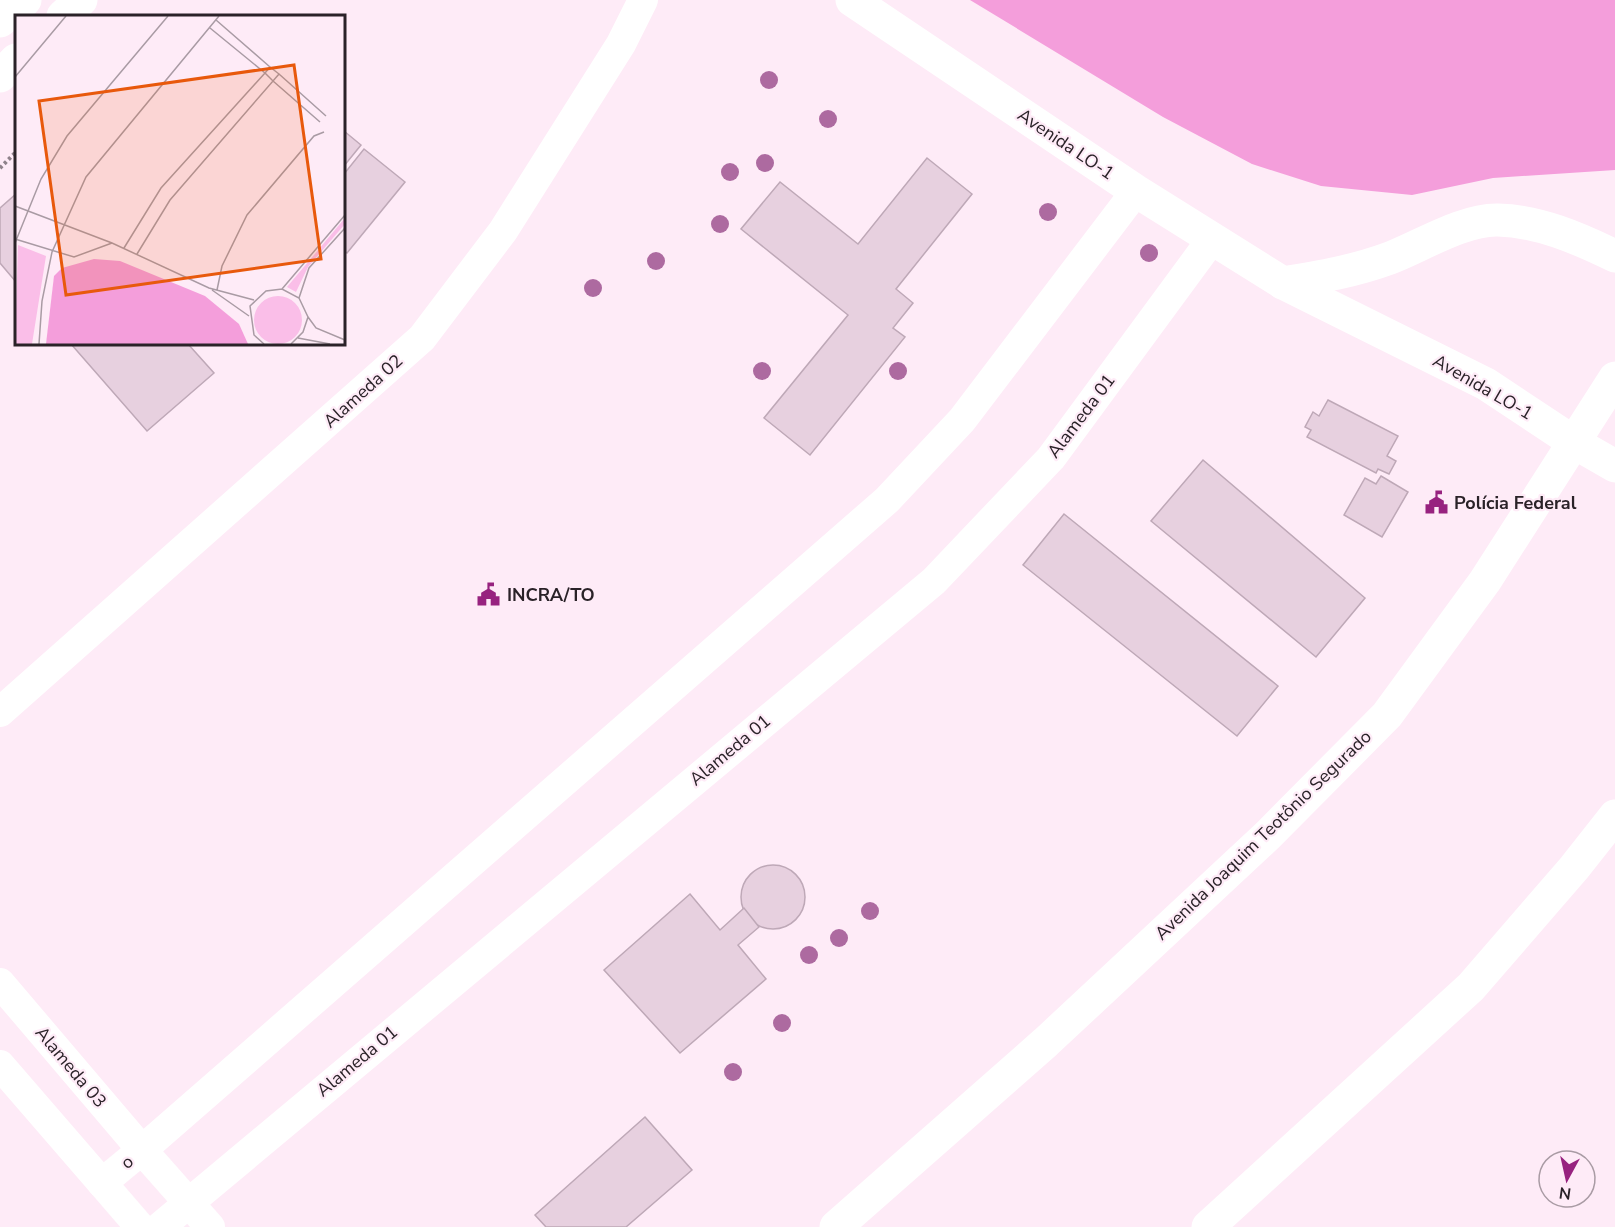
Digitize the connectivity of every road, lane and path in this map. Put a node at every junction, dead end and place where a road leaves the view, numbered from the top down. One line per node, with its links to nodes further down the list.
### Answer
1 (24, 0): 6 (main road)
2 (81, 0): 5 (main road)
3 (643, 0): 18 (street, Alameda 02)
4 (852, 0): 11 (main road, Avenida LO-1)
5 (64, 15)
6 (0, 21)
7 (15, 61): 8 (main road)
8 (0, 76)
9 (15, 153): 10 (path)
10 (0, 168)
11 (1136, 191): 12 (main road, Avenida LO-1); 22 (street)
12 (1212, 239): 14 (main road, Avenida LO-1); 24 (street, Alameda 01)
13 (1615, 256): 14 (main road)
14 (1283, 283): 16 (main road, Avenida LO-1)
15 (1615, 378): 16 (main road, Avenida Joaquim Teotônio Segurado)
16 (1575, 443): 17 (main road, Avenida LO-1); 28 (main road, Avenida Joaquim Teotônio Segurado)
17 (1615, 466)
18 (0, 712)
19 (1615, 816): 29 (main road)
20 (0, 983): 22 (street, Alameda 03)
21 (0, 1065): 23 (street)
22 (142, 1150): 23 (street, o); 24 (street, o)
23 (102, 1184): 25 (street)
24 (188, 1203): 26 (street); 27 (street)
25 (140, 1227)
26 (160, 1227)
27 (210, 1227)
28 (836, 1227)
29 (1208, 1227)

